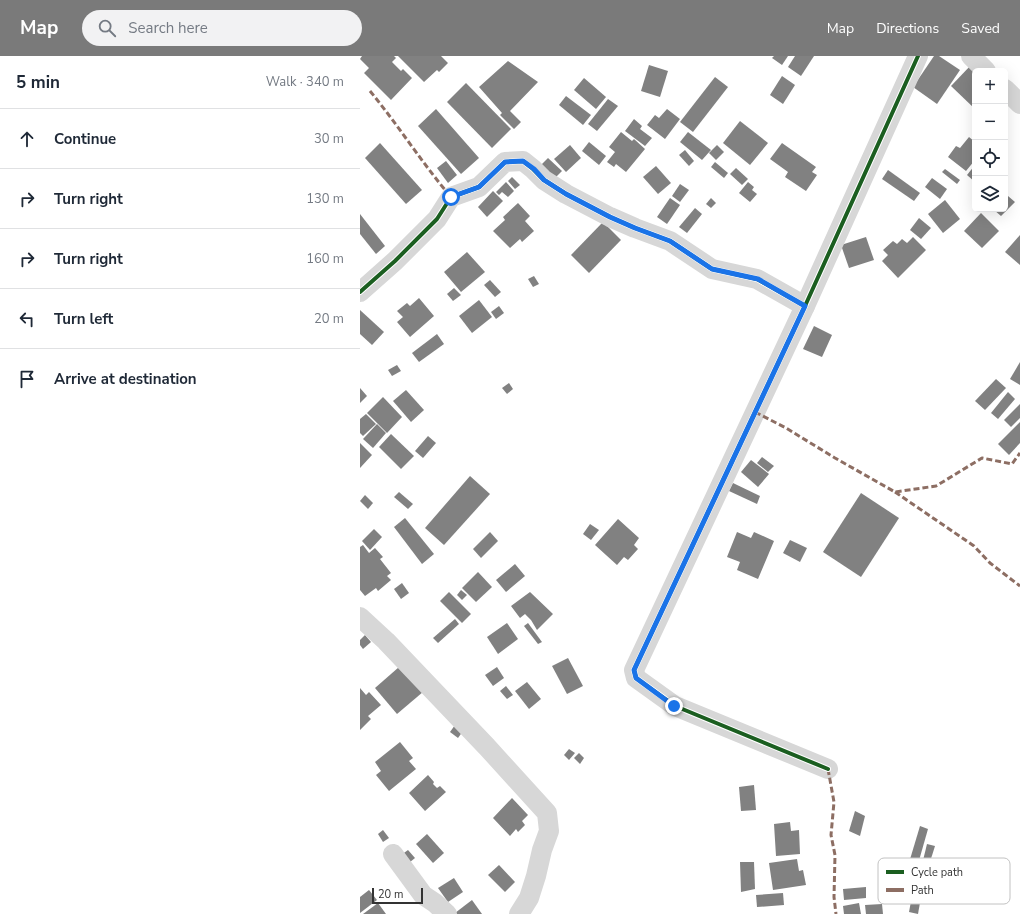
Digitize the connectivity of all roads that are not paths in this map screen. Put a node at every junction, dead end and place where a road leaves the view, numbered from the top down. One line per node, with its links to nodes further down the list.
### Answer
1 (918, 56): 7 (street)
2 (971, 56): 3 (street)
3 (983, 68)
4 (1008, 92): 5 (street)
5 (1020, 104)
6 (360, 292): 7 (street)
7 (805, 306): 9 (street)
8 (360, 617): 12 (street)
9 (828, 769)
10 (393, 854): 11 (street)
11 (447, 914)
12 (519, 914)

